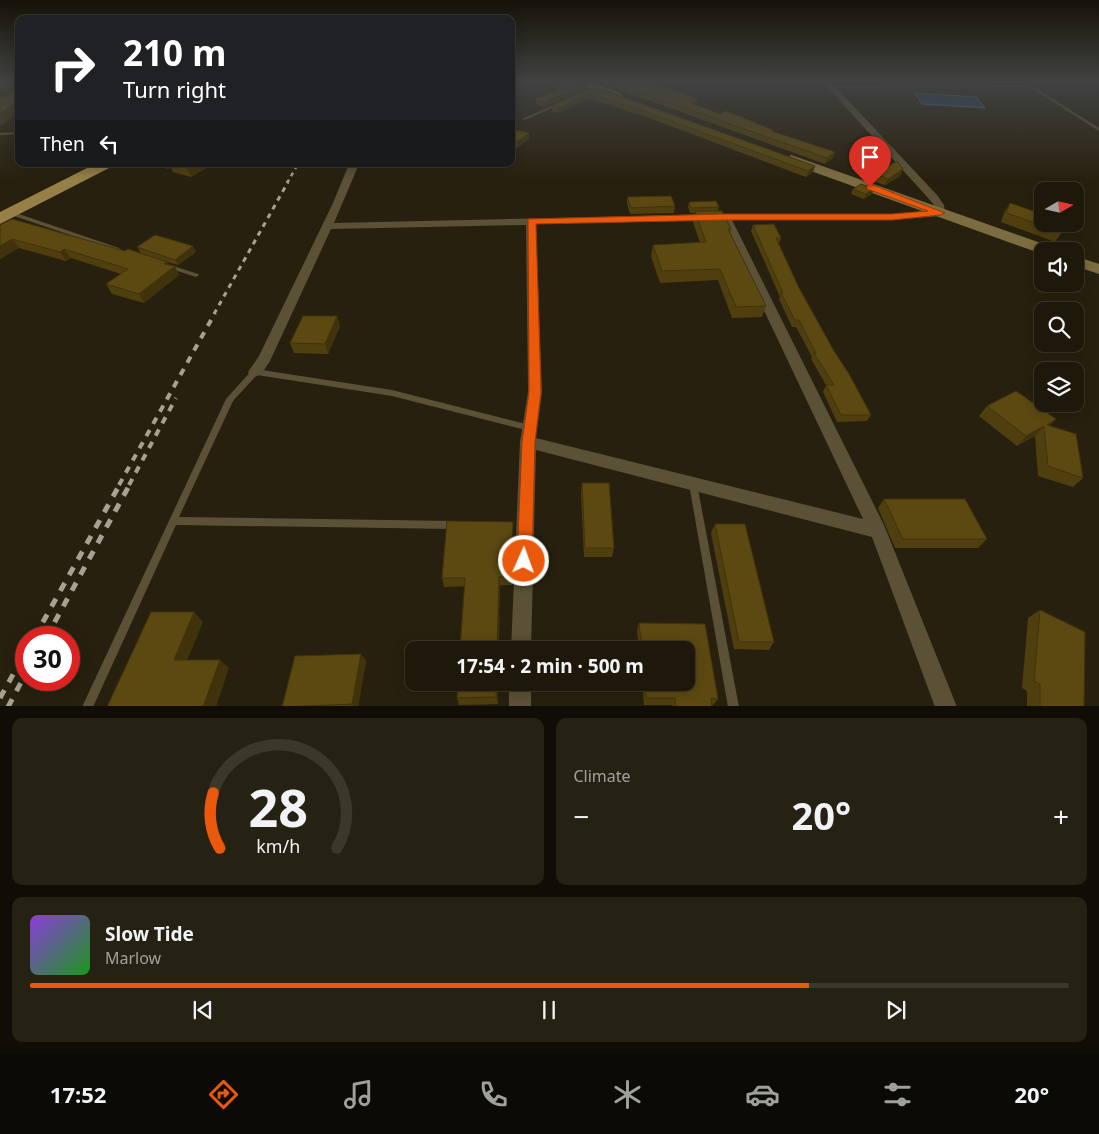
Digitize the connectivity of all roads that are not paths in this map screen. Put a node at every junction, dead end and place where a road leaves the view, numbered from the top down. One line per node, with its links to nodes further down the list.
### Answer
1 (533, 115): 4 (lane)
2 (857, 115): 13 (street)
3 (1076, 115): 5 (lane)
4 (524, 119)
5 (1099, 130)
6 (15, 133): 7 (lane)
7 (0, 134)
8 (777, 153): 13 (main road)
9 (84, 167): 12 (main road)
10 (100, 167): 12 (main road)
11 (353, 167): 16 (street)
12 (3, 213): 18 (lane)
13 (940, 213): 14 (street); 17 (main road)
14 (725, 217): 15 (street); 28 (street)
15 (531, 221): 16 (street); 24 (street)
16 (327, 226): 23 (street)
17 (1034, 246)
18 (122, 250)
19 (159, 263): 22 (lane)
20 (1084, 264): 21 (main road)
21 (1099, 269)
22 (196, 275)
23 (256, 372): 24 (lane); 26 (lane)
24 (529, 435): 25 (street); 29 (street)
25 (693, 484): 28 (street); 33 (lane)
26 (173, 521): 27 (lane); 31 (lane)
27 (467, 525)
28 (878, 531): 34 (street)
29 (522, 641)
30 (520, 691): 32 (street)
31 (87, 706)
32 (520, 706)
33 (734, 706)
34 (946, 706)

